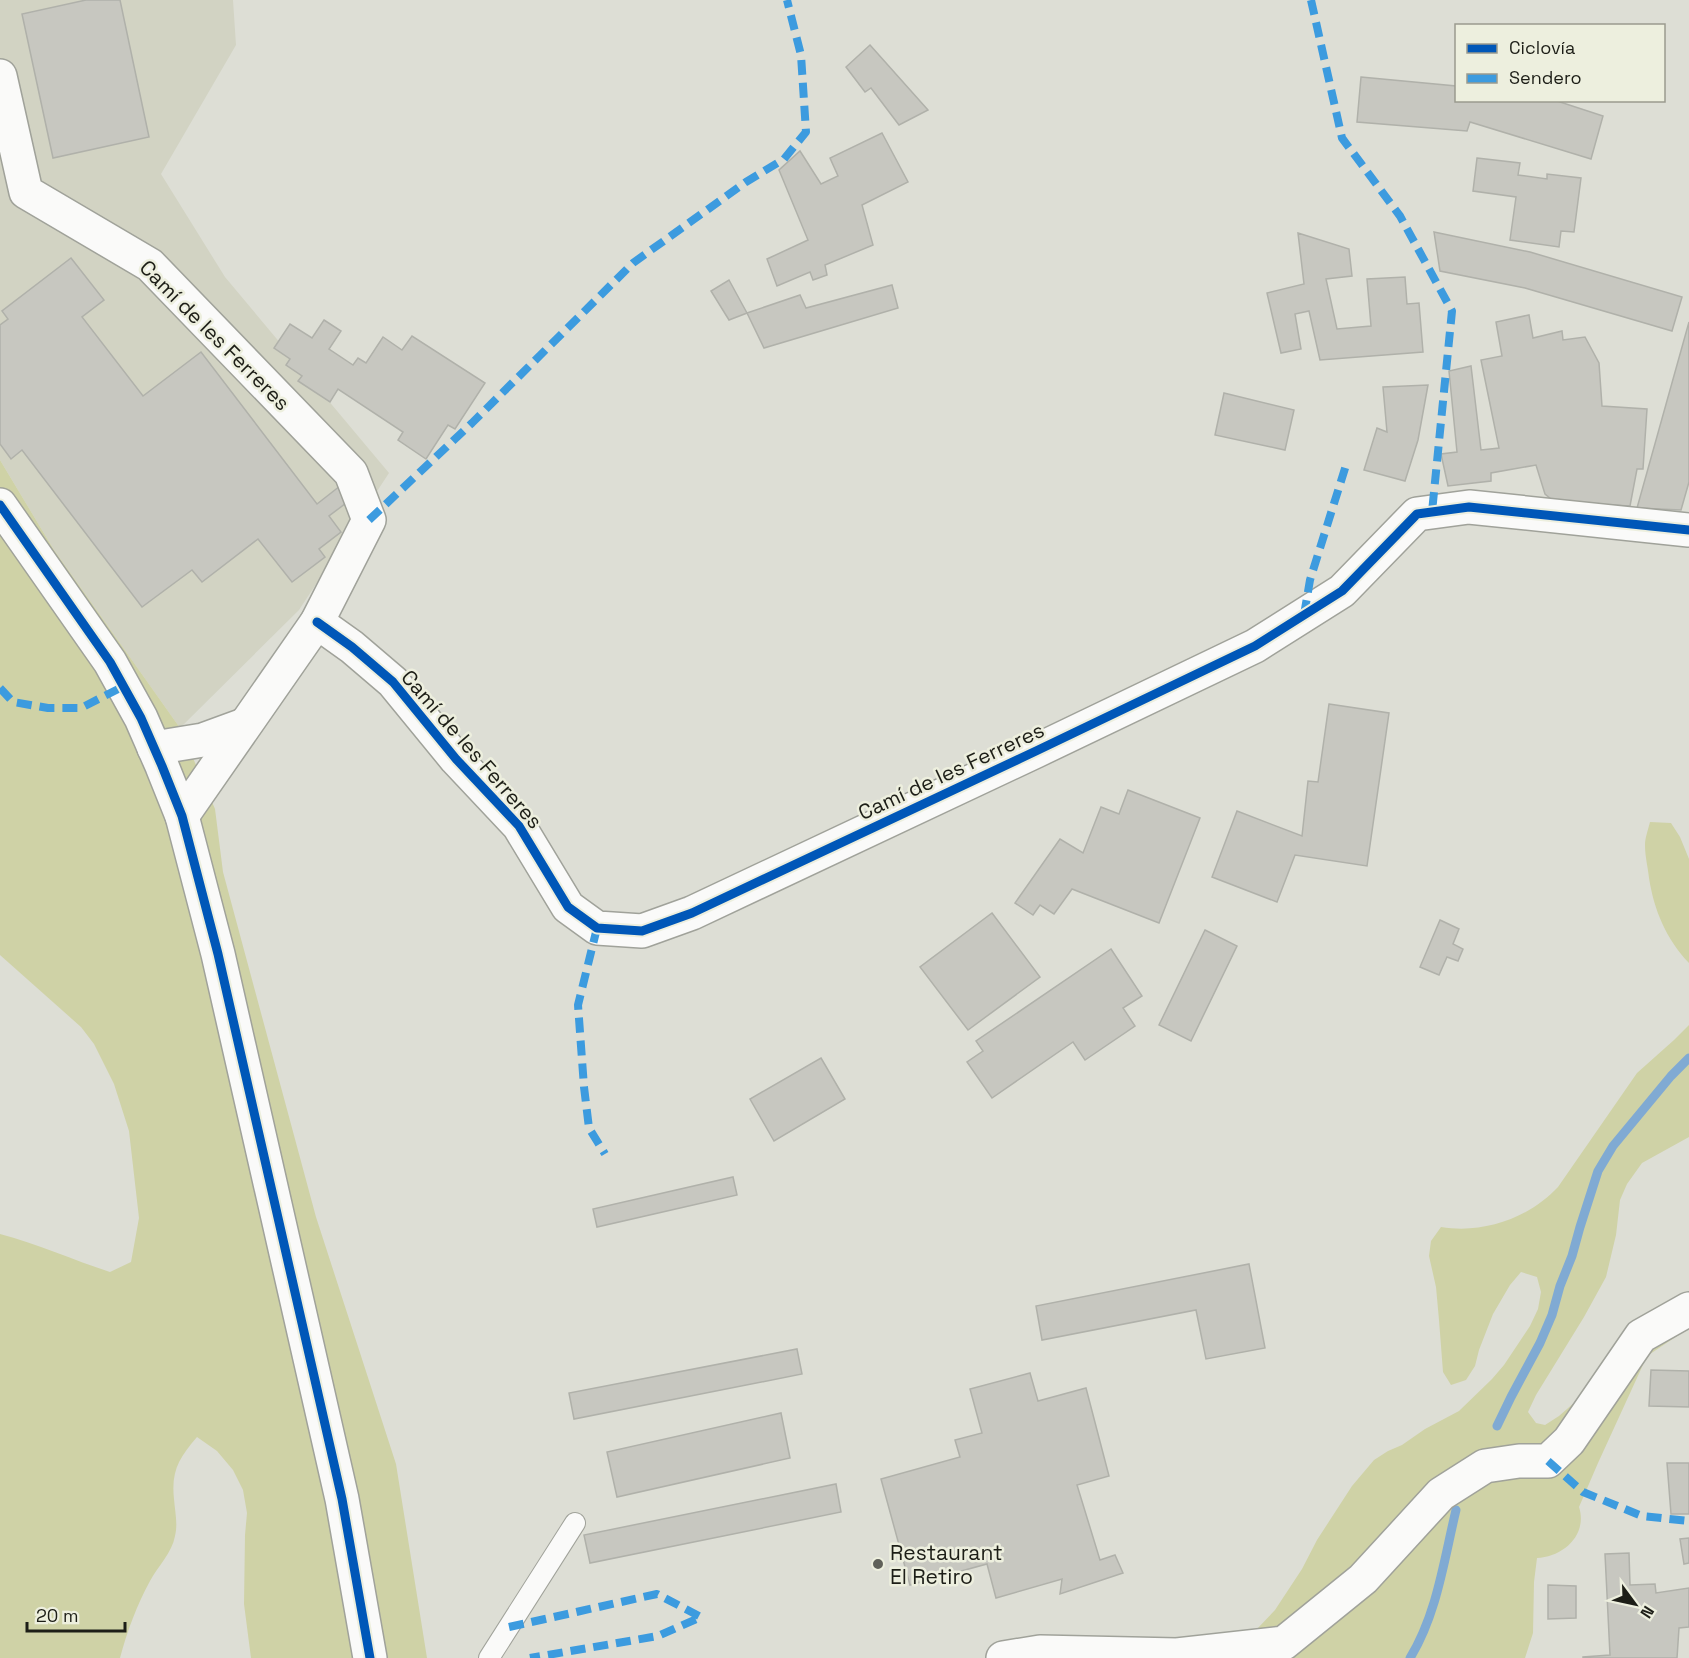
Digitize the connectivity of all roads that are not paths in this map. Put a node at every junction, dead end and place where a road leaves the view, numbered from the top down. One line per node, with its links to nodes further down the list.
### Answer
1 (0, 76): 4 (street, Camí de les Ferreres)
2 (0, 505): 6 (street)
3 (1689, 530): 4 (street, Camí de les Ferreres)
4 (317, 622): 5 (street, Camí de les Ferreres)
5 (244, 725): 6 (street); 7 (street, Camí de les Ferreres)
6 (154, 748): 7 (street)
7 (182, 816): 10 (street)
8 (1689, 1308): 12 (street)
9 (574, 1523): 11 (lane)
10 (370, 1658)
11 (489, 1658)
12 (1003, 1658)

